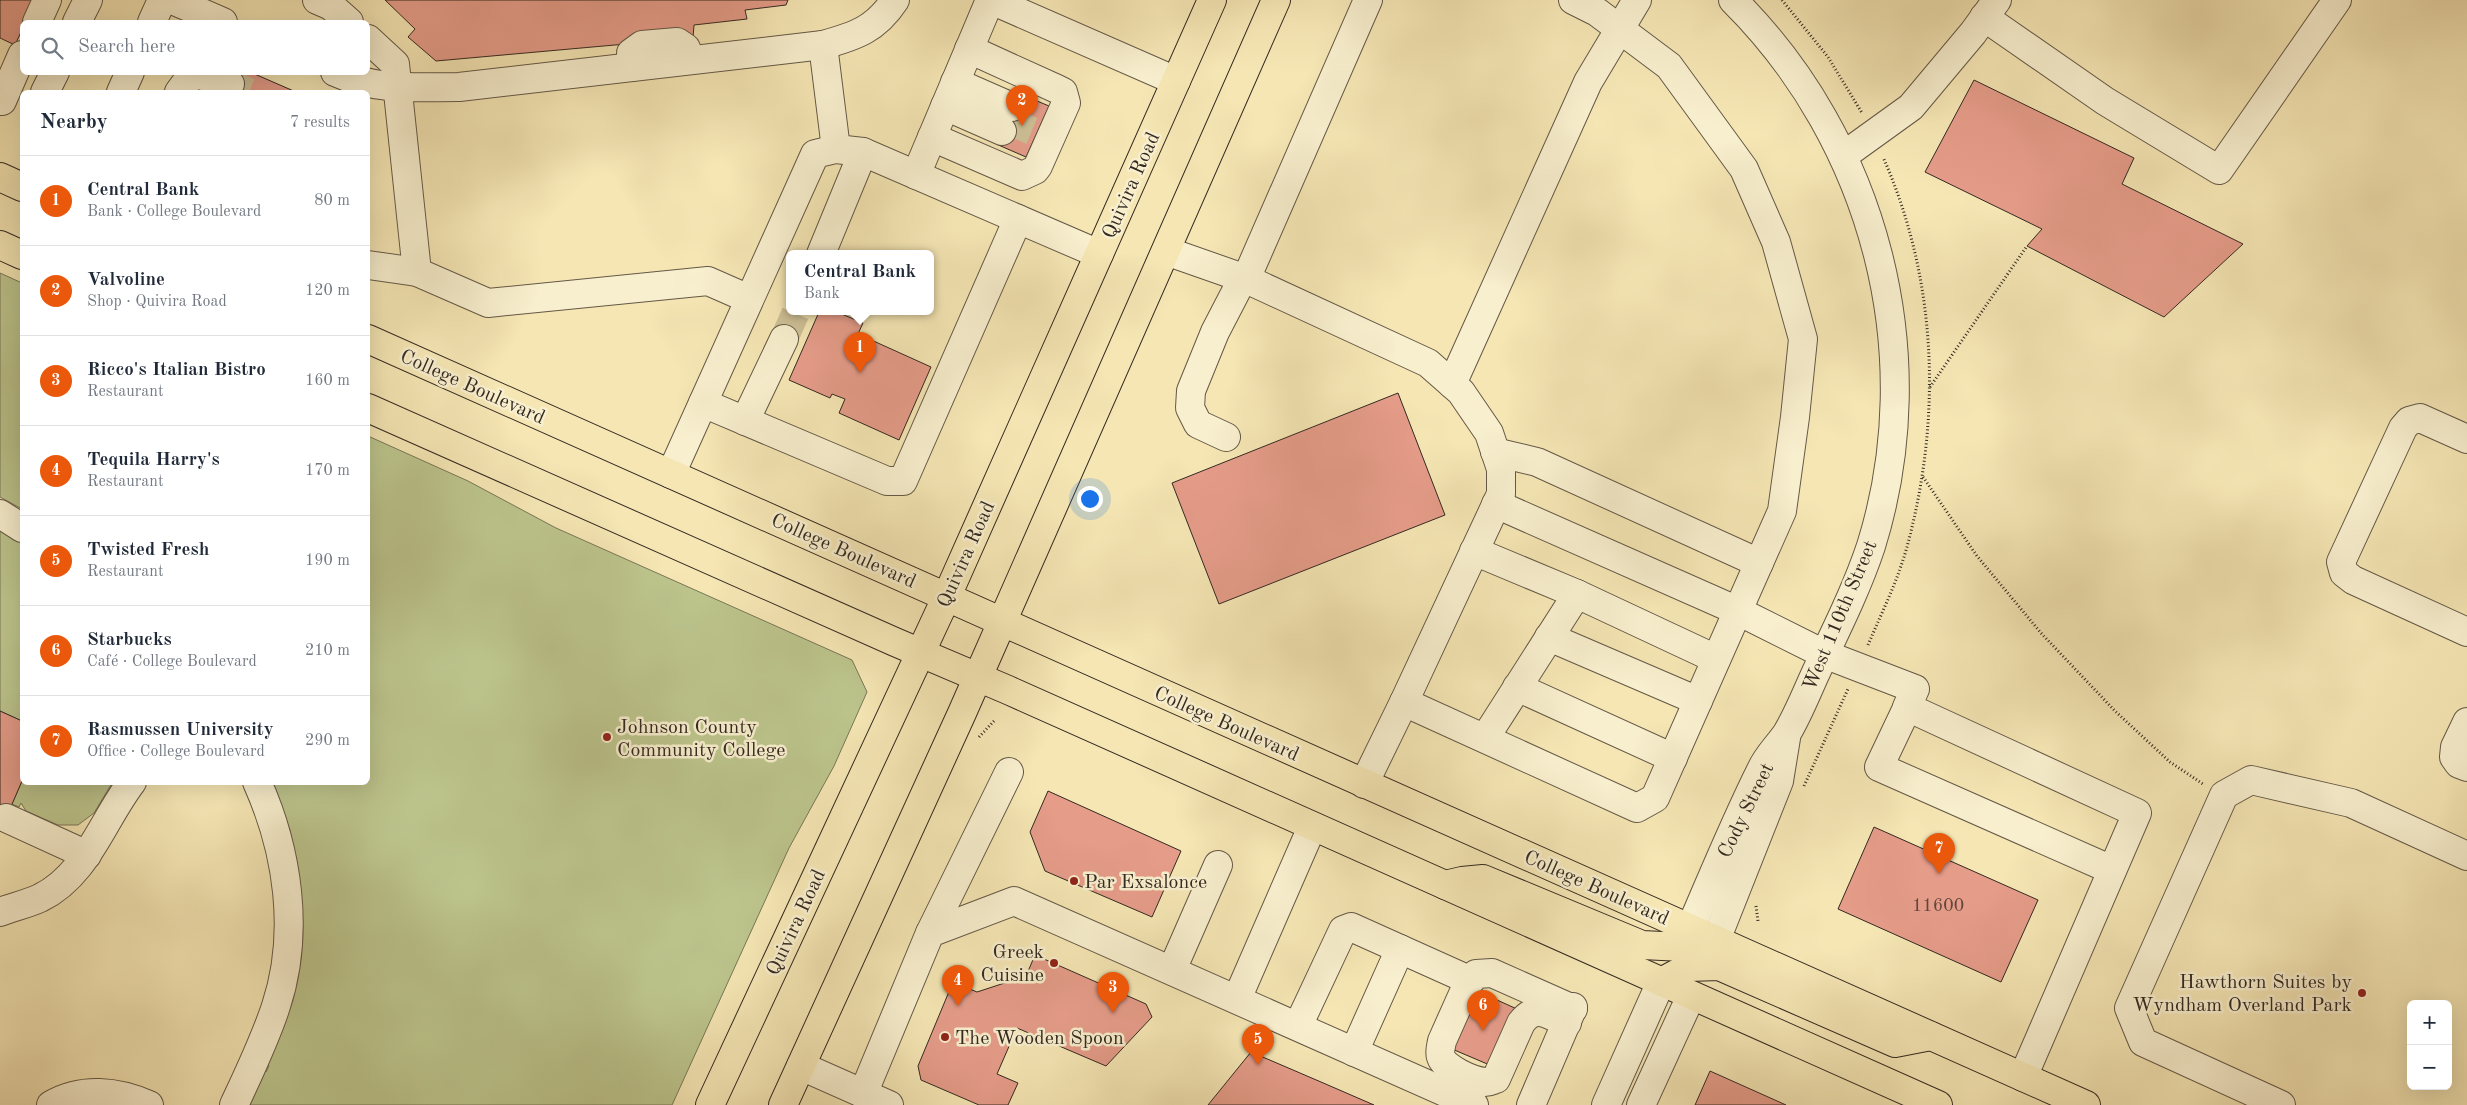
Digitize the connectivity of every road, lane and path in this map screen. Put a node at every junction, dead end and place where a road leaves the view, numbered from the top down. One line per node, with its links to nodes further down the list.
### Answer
1 (47, 0): 16 (street)
2 (88, 0): 17 (street)
3 (162, 0): 18 (street)
4 (172, 0): 19 (street)
5 (317, 0): 20 (street)
6 (895, 0): 23 (street)
7 (990, 0): 24 (street); 29 (street)
8 (1212, 0): 29 (main road, Quivira Road)
9 (1276, 0): 49 (main road)
10 (1368, 0): 54 (street)
11 (1573, 0): 21 (street)
12 (1637, 0): 21 (street)
13 (1733, 0): 41 (street, West 110th Street)
14 (2337, 0): 15 (street)
15 (1991, 8): 41 (street)
16 (38, 20)
17 (78, 20)
18 (153, 20)
19 (218, 20)
20 (347, 20)
21 (1620, 29): 58 (street); 71 (street)
22 (370, 41): 31 (street)
23 (823, 45): 31 (street); 39 (street)
24 (969, 49): 35 (street); 38 (street)
25 (20, 62): 36 (street)
26 (54, 75): 32 (street)
27 (129, 75): 33 (street)
28 (344, 75): 31 (street)
29 (1176, 81): 51 (main road, Quivira Road)
30 (200, 82): 34 (street)
31 (398, 89): 53 (street)
32 (47, 90)
33 (122, 90)
34 (170, 90)
35 (950, 94): 37 (street); 38 (street)
36 (8, 103)
37 (1007, 119)
38 (932, 137): 42 (street)
39 (836, 149): 40 (street); 55 (street)
40 (863, 152): 42 (street); 48 (street)
41 (1842, 156): 79 (street, West 110th Street)
42 (916, 175): 45 (street)
43 (0, 177): 44 (main road)
44 (20, 186)
45 (1018, 219): 51 (street); 62 (street)
46 (0, 245): 50 (main road)
47 (2026, 246): 59 (path)
48 (823, 250)
49 (1166, 251): 54 (street); 75 (main road)
50 (20, 254)
51 (1099, 254): 73 (main road, Quivira Road)
52 (370, 265): 53 (street)
53 (417, 272): 55 (street)
54 (1244, 279): 58 (street); 63 (street)
55 (750, 300): 60 (street)
56 (784, 339): 62 (street)
57 (370, 340): 66 (main road, College Boulevard)
58 (1452, 384): 65 (street)
59 (1930, 388)
60 (703, 403): 62 (street); 66 (street)
61 (370, 409): 78 (main road)
62 (745, 421)
63 (1226, 437)
64 (2467, 439): 76 (street)
65 (1495, 452): 67 (street); 71 (street)
66 (671, 474): 73 (main road, College Boulevard)
67 (1496, 504): 70 (street); 74 (street)
68 (0, 514): 69 (street)
69 (20, 527)
70 (1474, 551): 72 (street); 85 (street)
71 (1759, 563): 74 (street)
72 (1577, 594): 77 (street); 80 (street)
73 (947, 596): 75 (main road, College Boulevard); 78 (main road, Quivira Road)
74 (1738, 611): 79 (street); 80 (street)
75 (1002, 623): 82 (main road); 93 (main road, College Boulevard)
76 (2467, 632)
77 (1549, 636): 83 (street); 84 (street)
78 (920, 652): 82 (main road); 129 (main road, Quivira Road)
79 (1824, 654): 81 (street); 88 (street, West 110th Street)
80 (1716, 659): 84 (street)
81 (1857, 667): 86 (street); 96 (path); 97 (path)
82 (978, 677): 99 (main road); 121 (main road)
83 (1517, 687): 89 (street); 90 (street)
84 (1698, 701): 90 (street)
85 (1404, 702): 89 (street); 93 (street)
86 (1908, 706): 103 (street); 103 (street)
87 (2467, 722): 91 (street)
88 (1788, 732): 108 (street, Cody Street); 110 (street, Cody Street)
89 (1485, 738): 90 (street)
90 (1673, 758)
91 (2467, 767)
92 (1009, 772): 109 (street)
93 (1364, 784): 108 (main road, College Boulevard)
94 (130, 785): 100 (street)
95 (258, 785): 128 (street)
96 (1802, 791)
97 (2224, 795): 101 (street); 137 (street)
98 (6, 818): 100 (street)
99 (1312, 827): 104 (main road); 116 (street)
100 (87, 856): 106 (street)
101 (2467, 856)
102 (1218, 865): 112 (street)
103 (2112, 870): 122 (street)
104 (1444, 886): 110 (main road); 114 (main road)
105 (1754, 898): 107 (path)
106 (0, 912)
107 (1758, 921)
108 (1690, 929): 110 (main road, College Boulevard)
109 (930, 933): 112 (street); 124 (street)
110 (1716, 940): 119 (main road, College Boulevard)
111 (1400, 949): 113 (street); 118 (street); 120 (street)
112 (1172, 970): 116 (street)
113 (1464, 977): 117 (street); 117 (street); 123 (street)
114 (1661, 982): 115 (main road); 119 (main road); 133 (street)
115 (1691, 996): 134 (street); 135 (main road)
116 (1237, 999): 118 (street)
117 (1570, 1016): 132 (street)
118 (1298, 1026): 120 (street)
119 (1931, 1036): 122 (main road, College Boulevard)
120 (1354, 1052): 123 (street)
121 (801, 1066): 124 (street); 130 (main road)
122 (2022, 1076): 136 (main road, College Boulevard)
123 (1415, 1079): 125 (street)
124 (863, 1094): 131 (street)
125 (1469, 1104)
126 (51, 1105): 127 (street)
127 (149, 1105)
128 (234, 1105)
129 (710, 1105)
130 (783, 1105)
131 (889, 1105)
132 (1531, 1105)
133 (1606, 1105)
134 (1641, 1105)
135 (1938, 1105)
136 (2086, 1105)
137 (2281, 1105)

